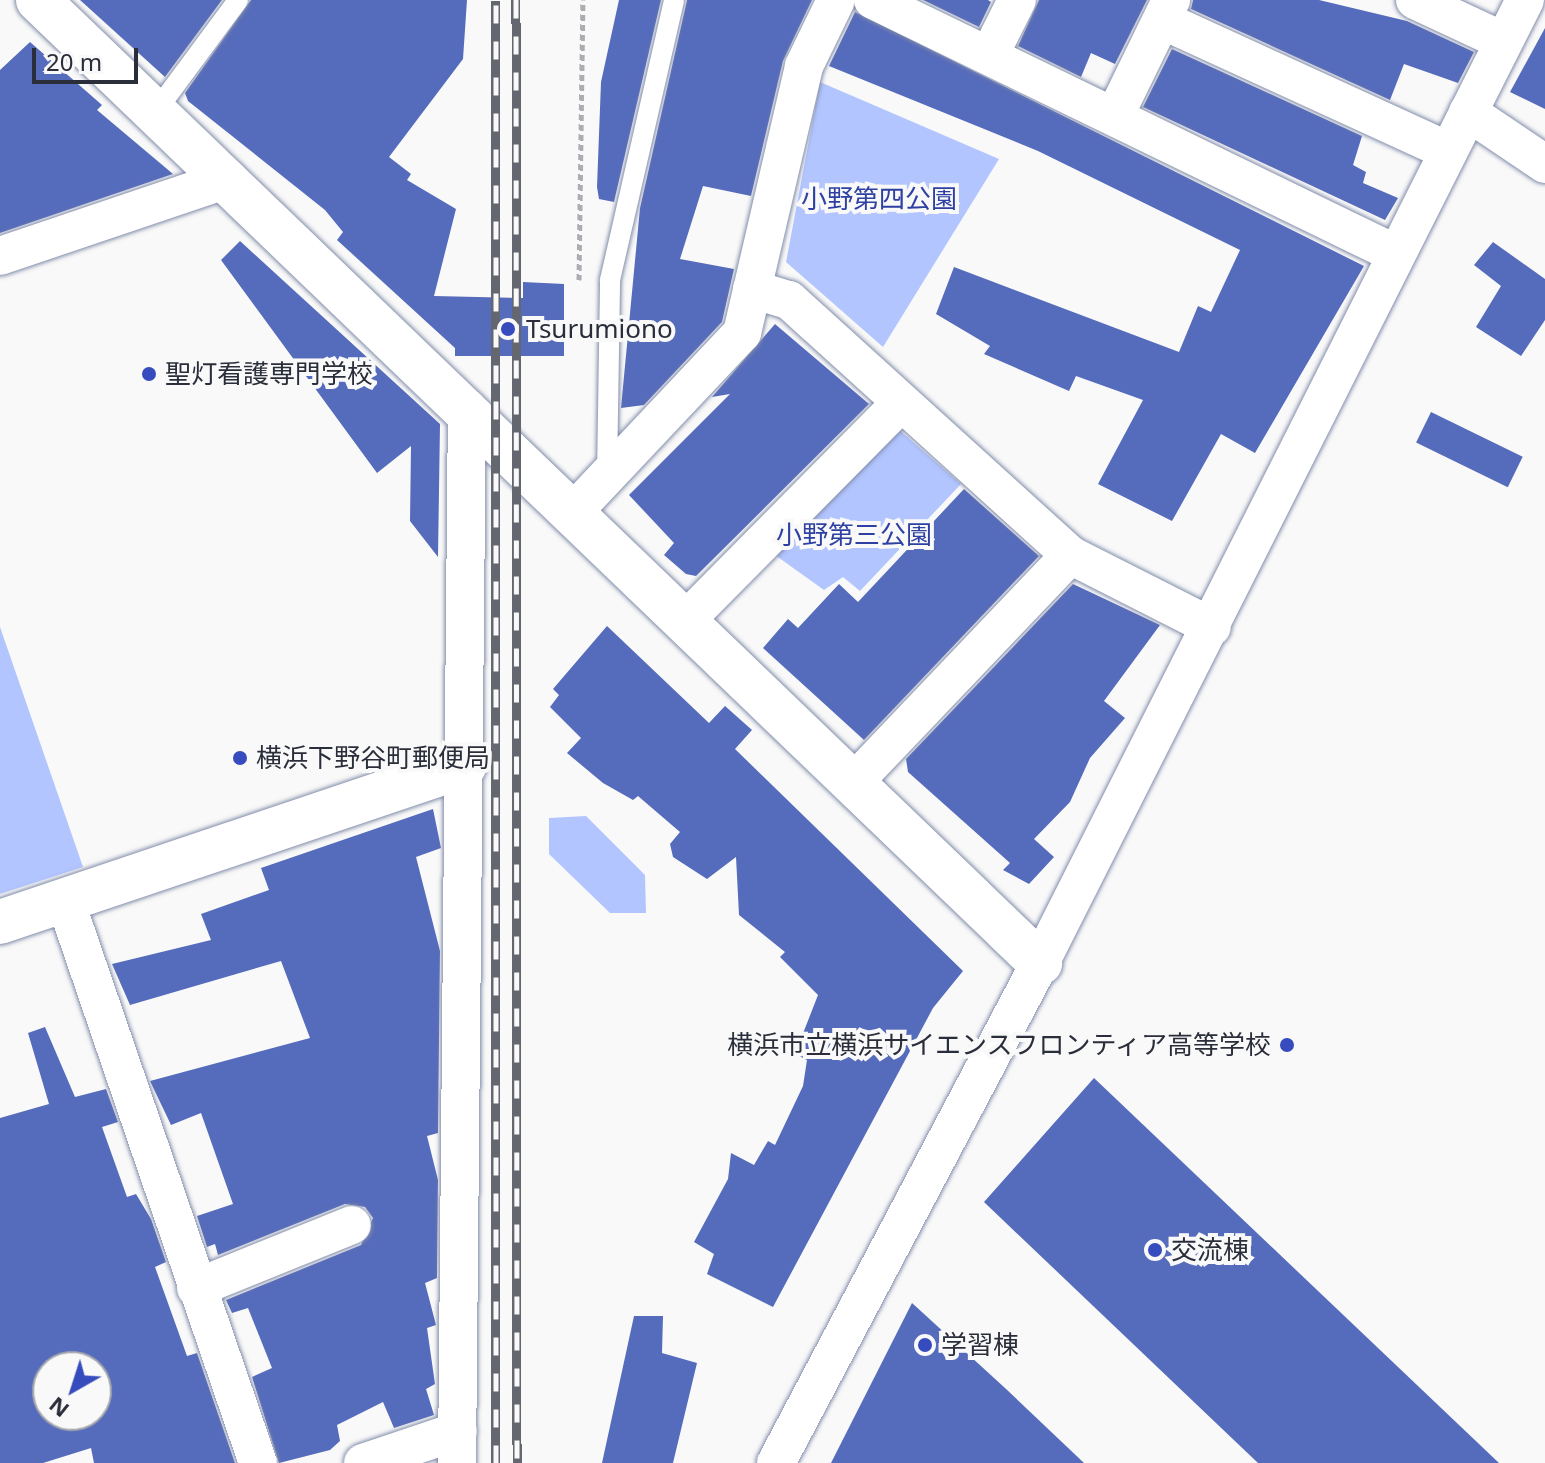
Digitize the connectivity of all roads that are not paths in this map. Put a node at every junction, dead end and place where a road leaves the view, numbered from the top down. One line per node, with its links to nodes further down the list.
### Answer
1 (238, 0): 12 (lane)
2 (674, 0): 23 (lane)
3 (836, 0): 20 (street)
4 (873, 0): 11 (street)
5 (1017, 0): 11 (street)
6 (1415, 0): 10 (street)
7 (1525, 0): 10 (street)
8 (40, 1): 12 (street)
9 (1167, 10): 14 (street); 15 (street)
10 (1503, 41): 13 (street)
11 (990, 54): 14 (street)
12 (156, 111): 17 (street)
13 (1468, 112): 15 (street); 16 (street)
14 (1115, 115): 18 (street)
15 (1448, 151): 18 (street)
16 (1545, 164)
17 (228, 179): 19 (street); 22 (street)
18 (1394, 253): 27 (street)
19 (0, 256)
20 (752, 289): 21 (street); 23 (street)
21 (901, 403): 25 (street); 26 (street)
22 (467, 408): 24 (street); 28 (street)
23 (607, 476): 24 (street)
24 (576, 509): 26 (street)
25 (1070, 555): 27 (street); 29 (street)
26 (688, 618): 29 (street)
27 (1212, 627): 32 (street)
28 (464, 766): 30 (street); 35 (street)
29 (855, 781): 32 (street)
30 (65, 900): 31 (street); 34 (street)
31 (0, 922)
32 (1040, 963): 38 (street)
33 (352, 1225): 34 (street)
34 (196, 1288): 36 (street)
35 (458, 1447): 37 (street)
36 (258, 1463)
37 (363, 1463)
38 (776, 1463)

